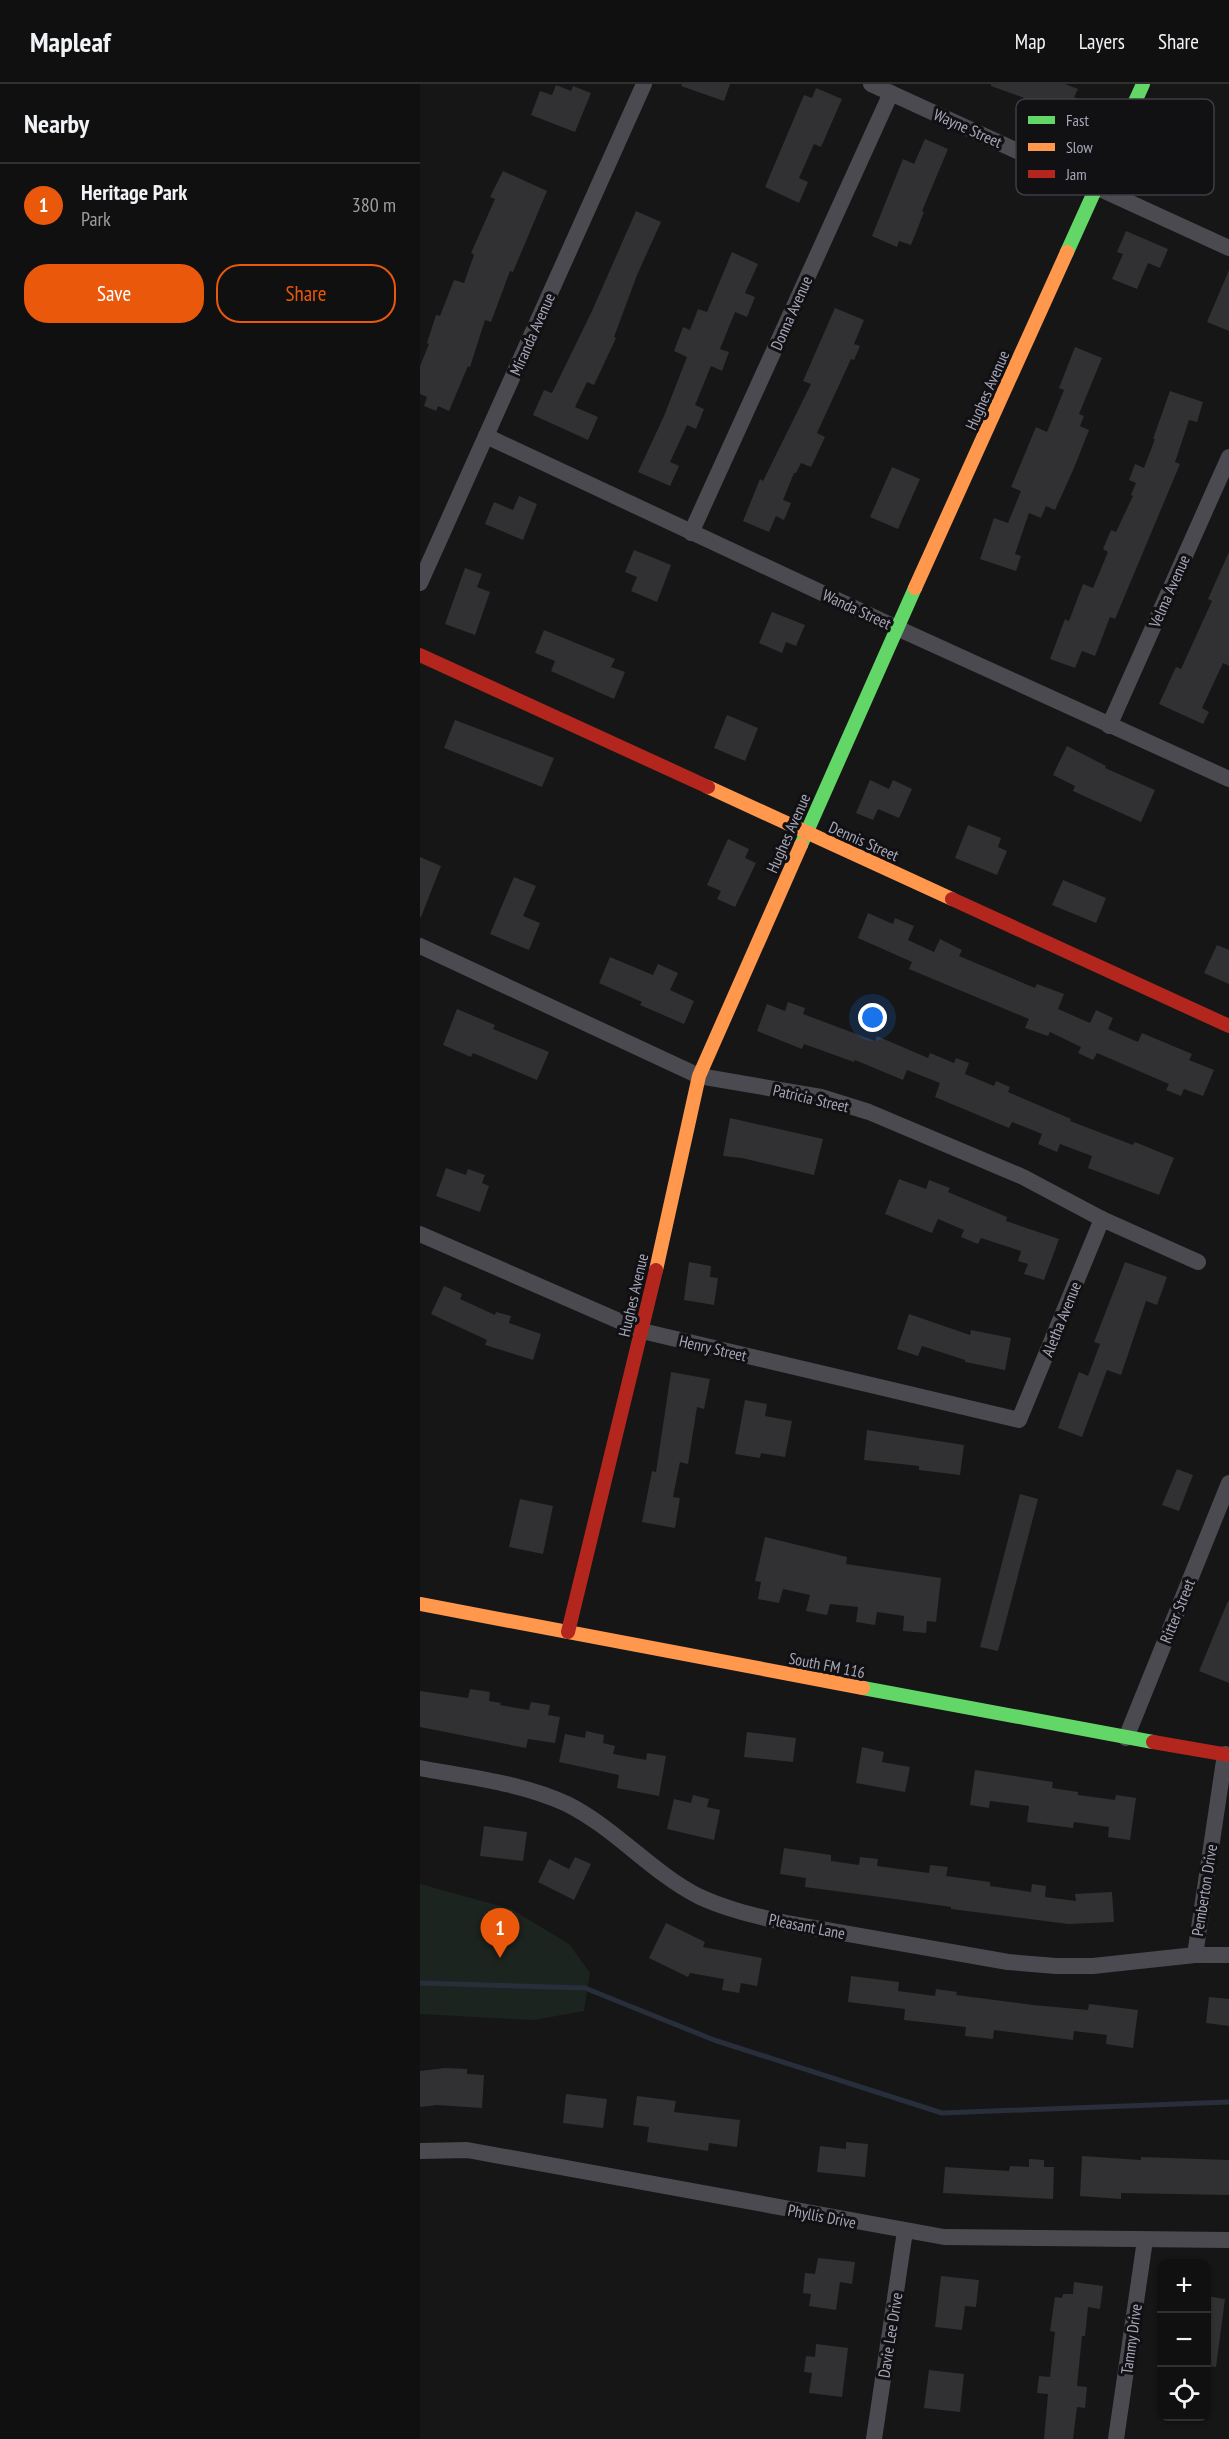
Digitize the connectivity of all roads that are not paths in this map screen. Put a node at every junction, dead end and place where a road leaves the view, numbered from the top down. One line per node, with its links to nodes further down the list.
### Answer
1 (644, 84): 10 (street, Miranda Avenue)
2 (872, 84): 4 (street, Wayne Street)
3 (1143, 84): 5 (street, Hughes Avenue)
4 (891, 93): 6 (street, Wayne Street); 12 (street, Donna Avenue)
5 (1136, 99)
6 (1016, 150)
7 (1093, 195): 14 (street, Hughes Avenue)
8 (1114, 195): 9 (street, Wayne Street)
9 (1229, 248)
10 (486, 436): 12 (street, Wanda Street); 13 (street, Miranda Avenue)
11 (1229, 457): 16 (street, Velma Avenue)
12 (691, 533): 14 (street, Wanda Street)
13 (420, 583)
14 (897, 628): 16 (street, Wanda Street); 18 (street, Hughes Avenue)
15 (420, 655): 18 (street, Dennis Street)
16 (1109, 726): 17 (street, Wanda Street)
17 (1229, 779)
18 (806, 833): 20 (street, Dennis Street); 21 (street, Hughes Avenue)
19 (420, 946): 21 (street, Patricia Street)
20 (1229, 1026)
21 (699, 1076): 22 (street, Patricia Street); 25 (street, Hughes Avenue)
22 (1102, 1218): 24 (street, Patricia Street); 26 (street, Aletha Avenue)
23 (420, 1234): 25 (street, Henry Street)
24 (1198, 1262)
25 (642, 1331): 26 (street, Henry Street); 29 (street, Hughes Avenue)
26 (1019, 1420)
27 (1229, 1484): 30 (street, Ritter Street)
28 (420, 1604): 29 (street, South FM 116)
29 (568, 1632): 30 (street, South FM 116)
30 (1126, 1738): 31 (street, South FM 116)
31 (1227, 1755): 33 (street, Pemberton Drive)
32 (420, 1768): 33 (street, Pleasant Lane)
33 (1195, 1955): 34 (street, Pleasant Lane)
34 (1229, 1955)
35 (420, 2151): 36 (street, Phyllis Drive)
36 (905, 2231): 37 (street, Phyllis Drive); 39 (street, Davie Lee Drive)
37 (1145, 2240): 38 (street, Phyllis Drive); 40 (street, Tammy Drive)
38 (1229, 2240)
39 (874, 2439)
40 (1116, 2439)

